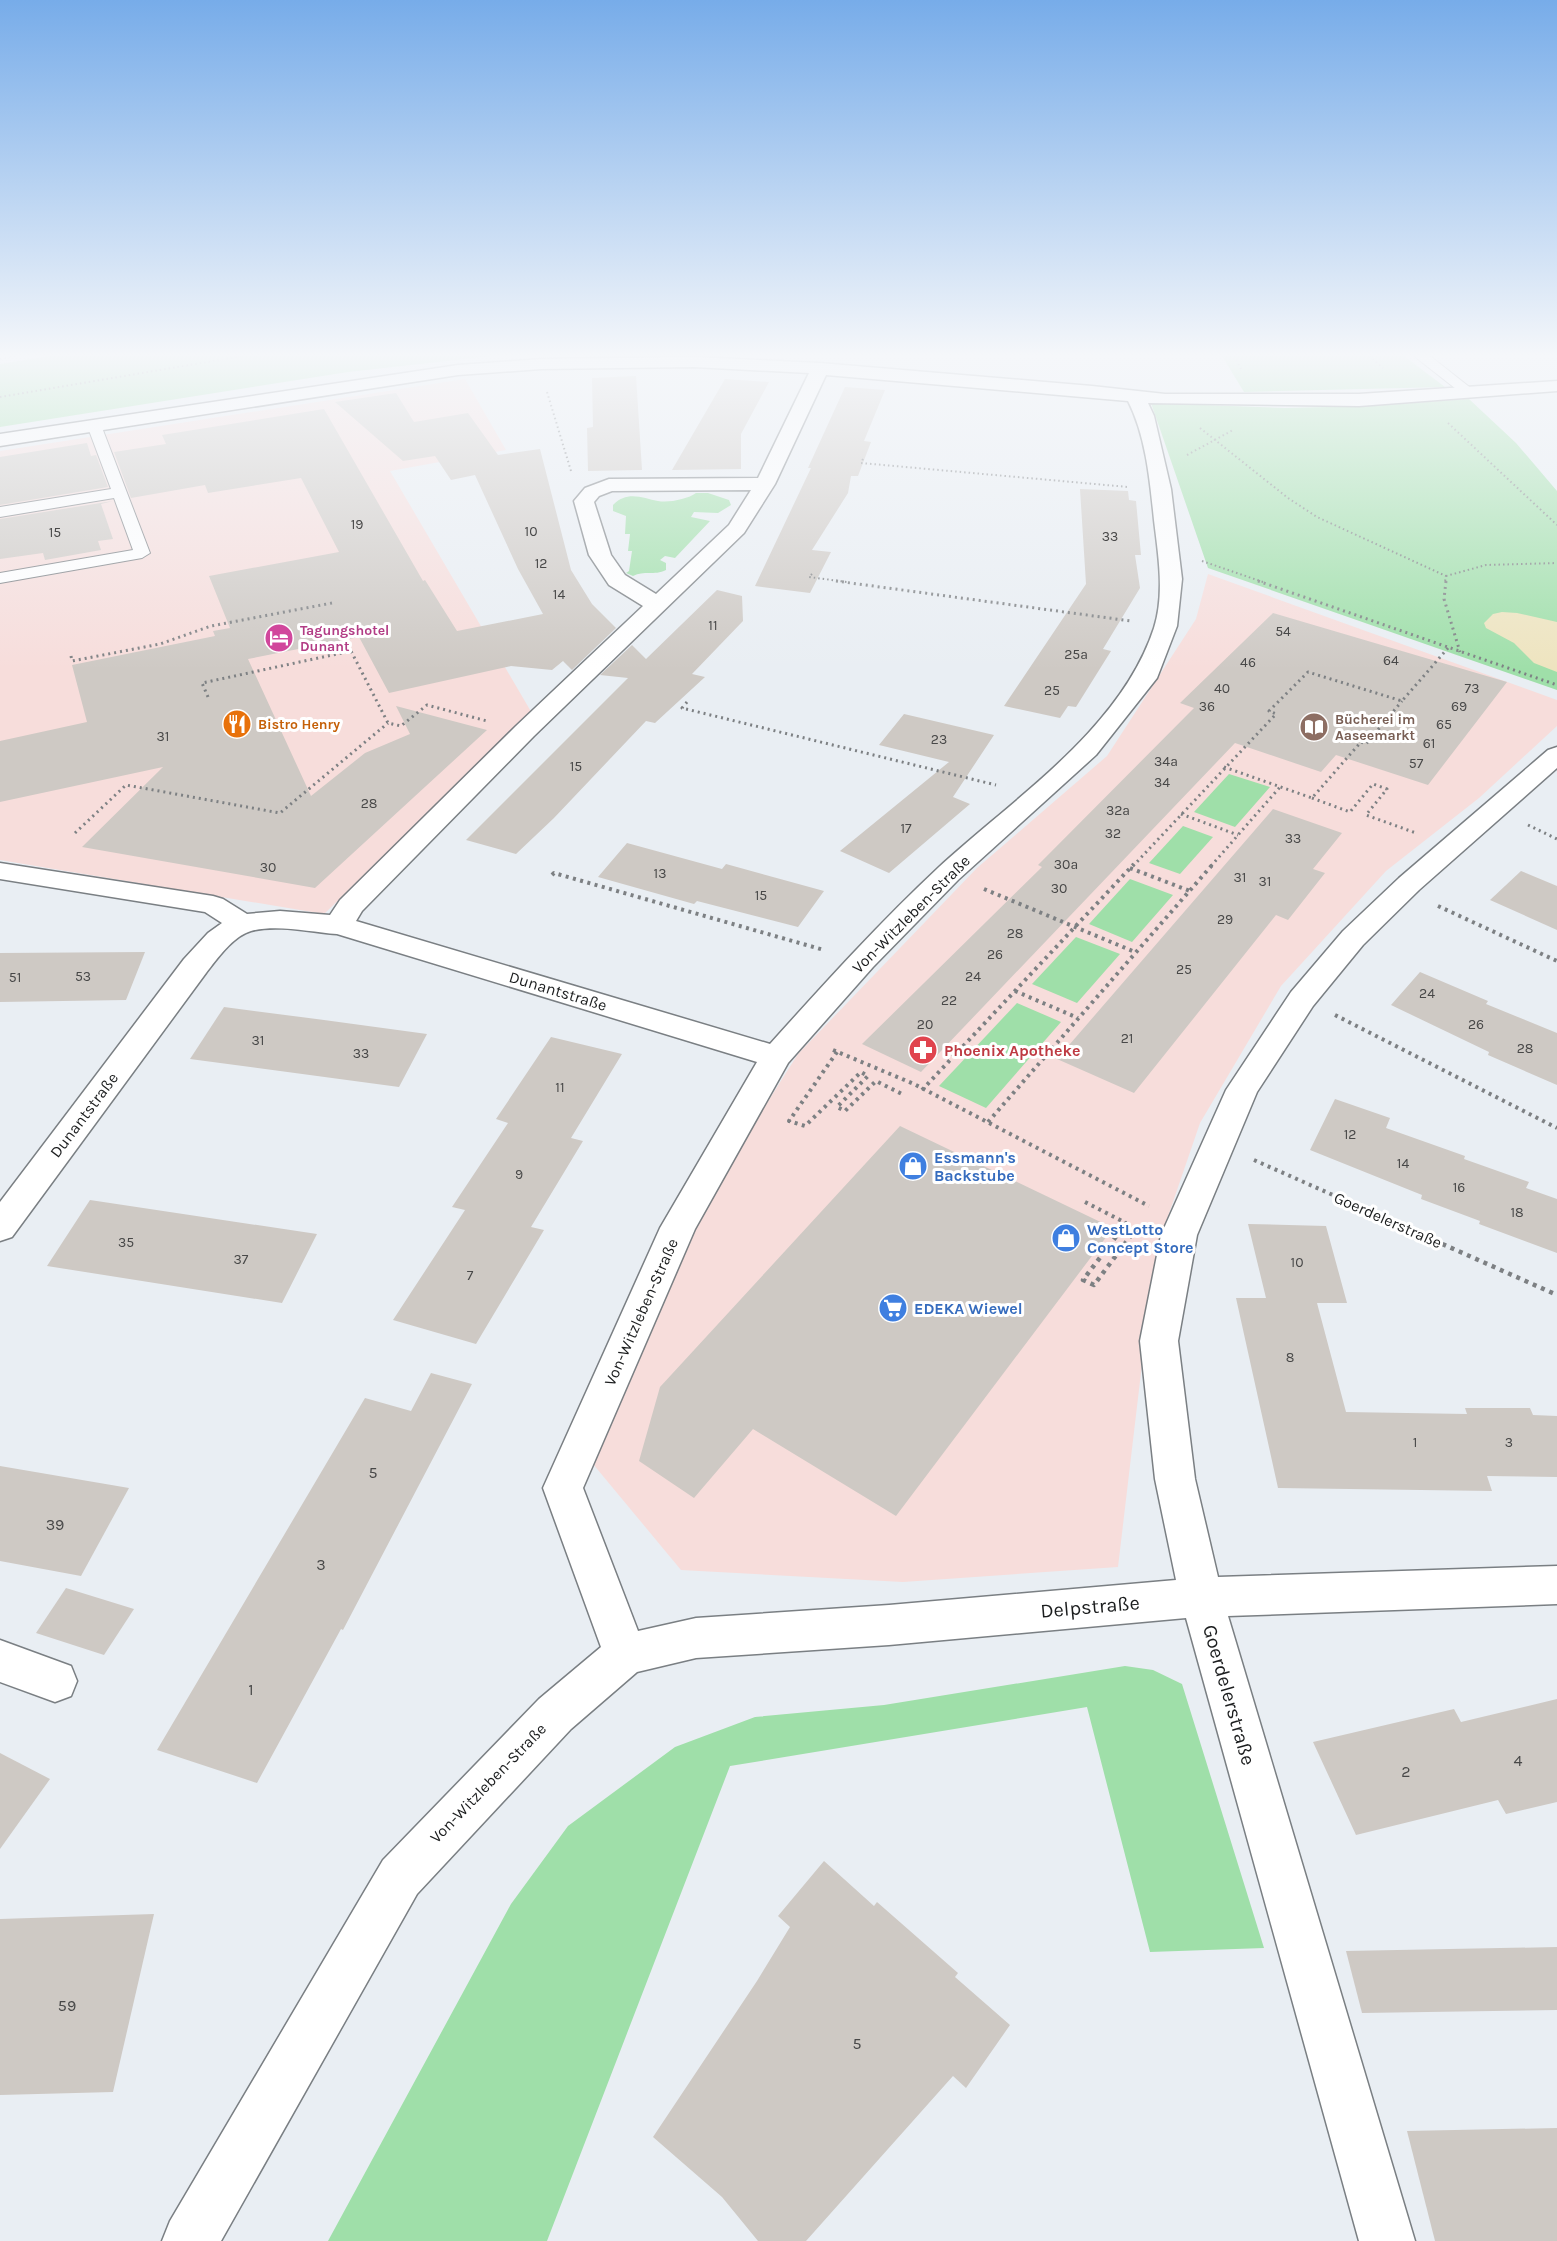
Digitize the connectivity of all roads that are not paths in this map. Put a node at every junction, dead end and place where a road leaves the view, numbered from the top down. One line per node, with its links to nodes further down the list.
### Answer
1 (108, 461): 5 (lane)
2 (776, 461): 4 (street)
3 (1154, 461): 13 (street, Von-Witzleben-Straße)
4 (765, 484): 8 (street); 8 (street)
5 (120, 492): 6 (lane); 7 (lane)
6 (0, 512)
7 (0, 578)
8 (659, 606): 12 (street)
9 (1557, 755): 16 (street, Goerdelerstraße)
10 (0, 871): 11 (street)
11 (242, 923): 12 (street, Dunantstraße); 14 (street, Dunantstraße)
12 (339, 925): 13 (street, Dunantstraße)
13 (776, 1058): 17 (street, Von-Witzleben-Straße)
14 (0, 1228)
15 (1557, 1585): 16 (street, Delpstraße)
16 (1201, 1597): 17 (street, Delpstraße); 21 (street, Goerdelerstraße)
17 (625, 1654): 20 (street, Von-Witzleben-Straße)
18 (0, 1661): 19 (street)
19 (55, 1681)
20 (190, 2241)
21 (1387, 2241)

